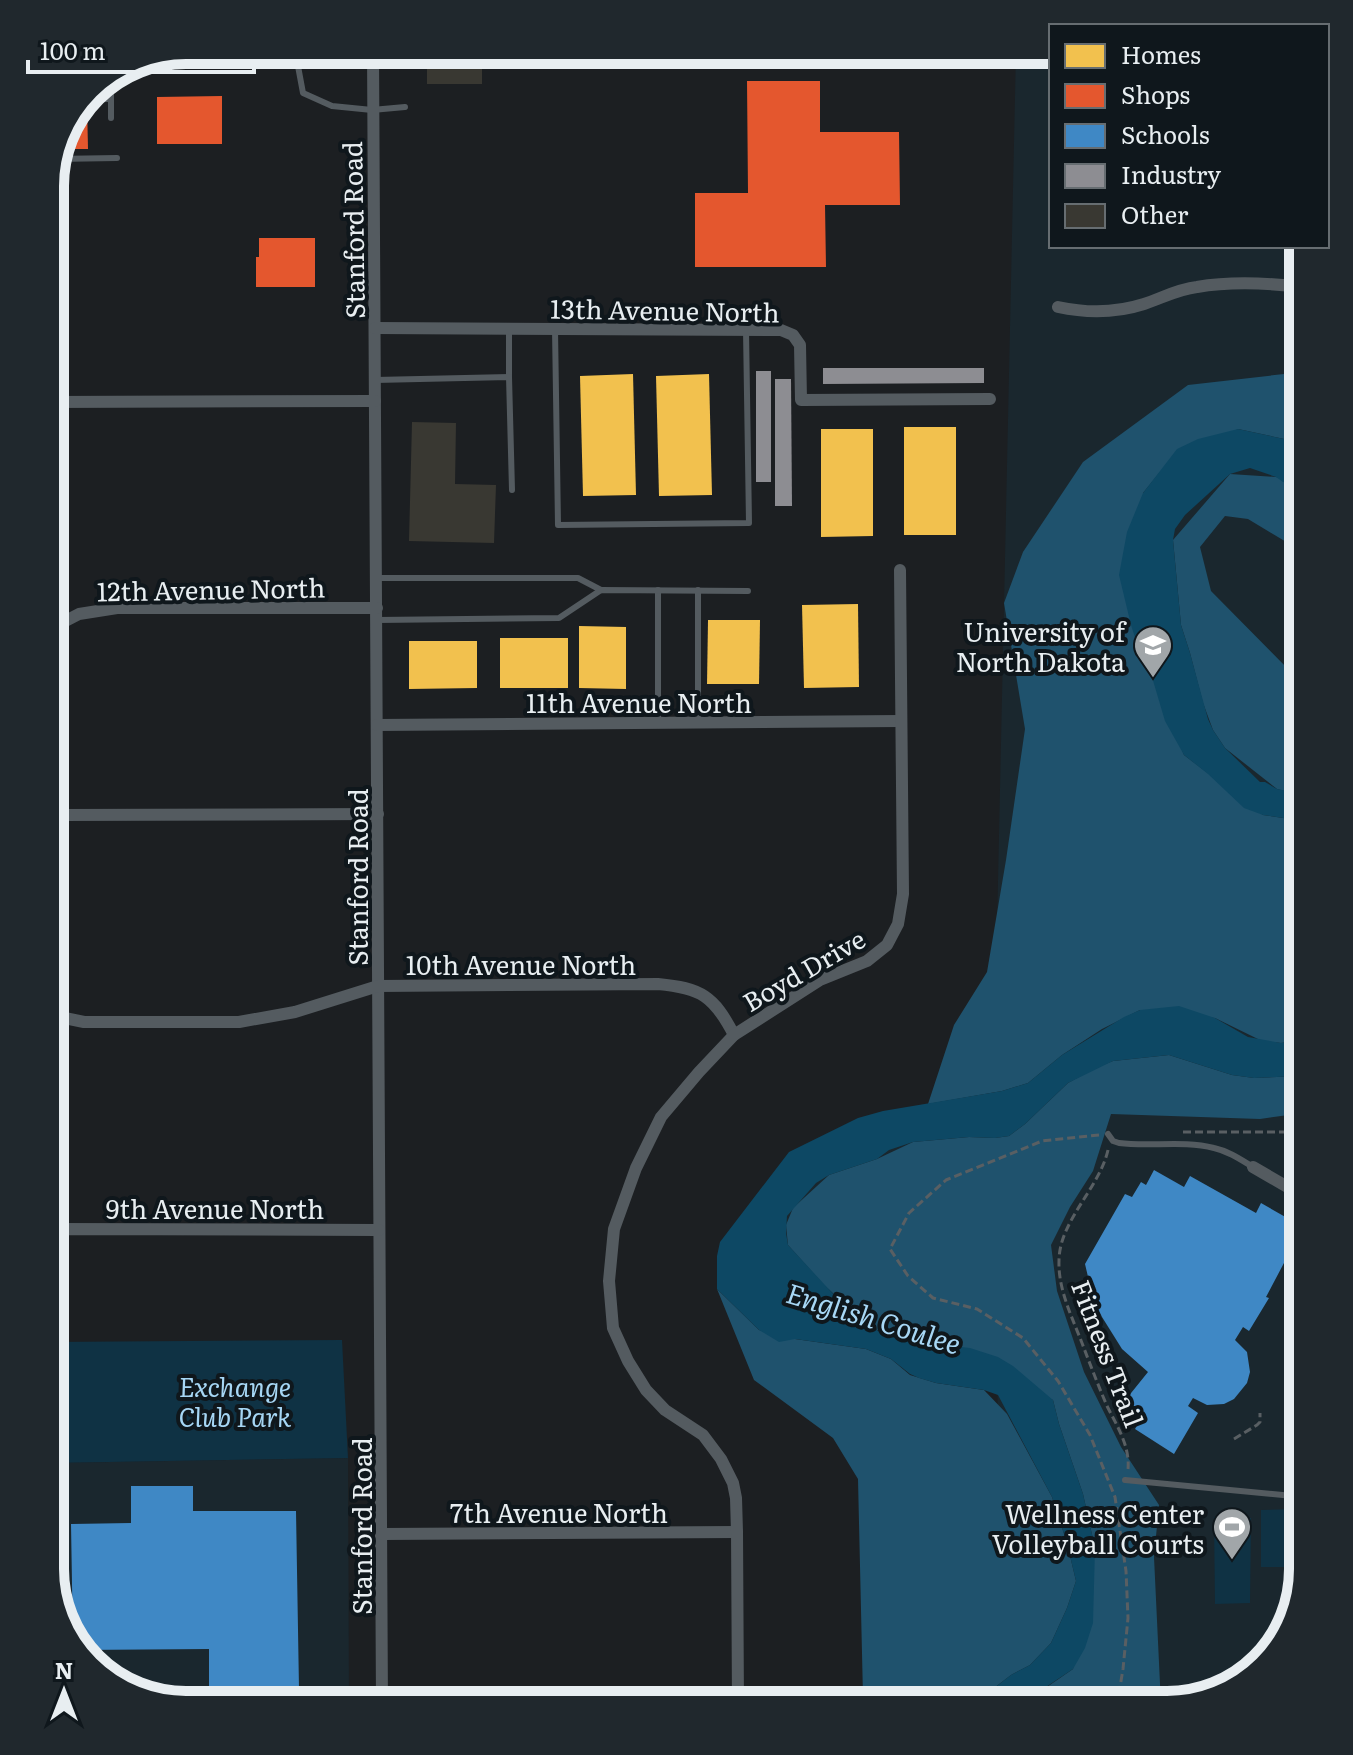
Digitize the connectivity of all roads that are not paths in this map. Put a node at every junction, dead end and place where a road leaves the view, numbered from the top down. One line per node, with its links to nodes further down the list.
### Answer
1 (298, 64): 7 (lane)
2 (373, 64): 7 (street, Stanford Road)
3 (111, 90): 5 (lane)
4 (101, 99): 5 (lane)
5 (111, 99): 8 (lane)
6 (405, 107): 7 (lane)
7 (372, 110): 13 (street, Stanford Road)
8 (111, 118)
9 (117, 158): 10 (lane)
10 (67, 159)
11 (1289, 286): 12 (street)
12 (1058, 307)
13 (375, 328): 14 (street, 13th Avenue North); 18 (street, Stanford Road)
14 (509, 329): 15 (street, 13th Avenue North); 17 (lane)
15 (555, 329): 16 (street, 13th Avenue North); 16 (lane)
16 (746, 330): 19 (street, 13th Avenue North)
17 (509, 377): 18 (lane); 22 (lane)
18 (375, 380): 20 (street, Stanford Road)
19 (990, 399)
20 (375, 401): 21 (street); 24 (street, Stanford Road)
21 (64, 402)
22 (512, 490)
23 (900, 570): 31 (street, Boyd Drive)
24 (377, 578): 25 (lane); 29 (street, Stanford Road)
25 (601, 590): 26 (lane); 29 (lane)
26 (658, 590): 27 (lane); 33 (lane)
27 (698, 590): 28 (lane); 32 (lane)
28 (748, 591)
29 (377, 614): 30 (street, 12th Avenue North); 34 (street, Stanford Road)
30 (64, 622)
31 (901, 721): 32 (street, 11th Avenue North); 39 (street, Boyd Drive)
32 (698, 722): 33 (street, 11th Avenue North)
33 (658, 723): 34 (street, 11th Avenue North)
34 (377, 725): 35 (street, Stanford Road)
35 (378, 814): 36 (street); 37 (street, Stanford Road)
36 (64, 815)
37 (378, 986): 38 (street, 10th Avenue North); 39 (street, 10th Avenue North); 44 (street, Stanford Road)
38 (64, 1018)
39 (734, 1035): 47 (street, Boyd Drive)
40 (1108, 1134): 41 (lane)
41 (1253, 1167): 42 (street)
42 (1289, 1188)
43 (64, 1230): 44 (street, 9th Avenue North)
44 (379, 1230): 48 (street, Stanford Road)
45 (1125, 1480): 46 (lane)
46 (1289, 1496)
47 (737, 1532): 48 (street, 7th Avenue North); 50 (street, Boyd Drive)
48 (382, 1534): 49 (street, Stanford Road)
49 (382, 1691)
50 (738, 1691)

